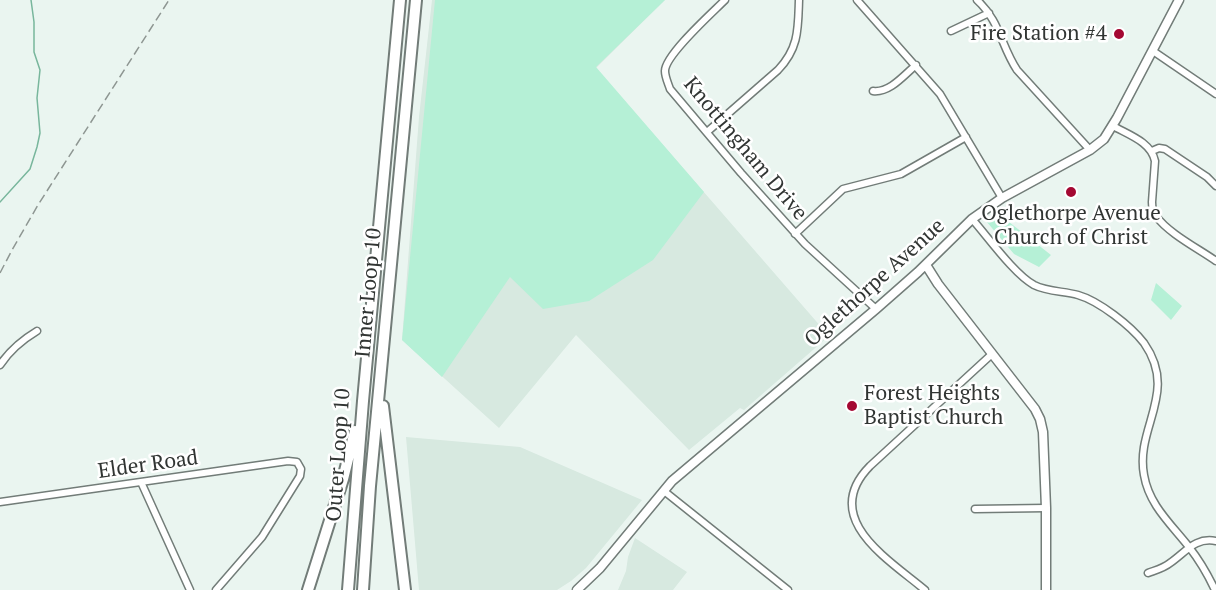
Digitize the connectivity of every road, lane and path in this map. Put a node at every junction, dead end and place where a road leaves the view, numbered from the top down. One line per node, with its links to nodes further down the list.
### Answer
1 (400, 0): 30 (highway, Outer Loop 10)
2 (416, 0): 29 (highway, Inner Loop 10)
3 (725, 0): 15 (street, Knottingham Drive)
4 (799, 0): 15 (street)
5 (857, 0): 11 (street)
6 (977, 0): 8 (street)
7 (1179, 0): 10 (main road, Oglethorpe Avenue)
8 (989, 12): 9 (street); 17 (street)
9 (951, 31)
10 (1153, 51): 13 (street); 14 (main road, Oglethorpe Avenue)
11 (916, 64): 12 (street); 16 (street)
12 (873, 91)
13 (1216, 93)
14 (1113, 126): 17 (main road, Oglethorpe Avenue); 18 (street)
15 (707, 132): 22 (street, Knottingham Drive)
16 (966, 137): 20 (street); 22 (street)
17 (1090, 150): 20 (main road, Oglethorpe Avenue)
18 (1152, 151): 19 (street); 23 (street)
19 (1216, 186)
20 (1002, 198): 21 (main road, Oglethorpe Avenue)
21 (972, 219): 24 (main road, Oglethorpe Avenue); 37 (street)
22 (795, 234): 25 (street, Knottingham Drive)
23 (1216, 261)
24 (926, 265): 25 (main road, Oglethorpe Avenue); 27 (main road)
25 (876, 309): 32 (main road, Oglethorpe Avenue)
26 (37, 331): 28 (street)
27 (992, 354): 34 (main road); 47 (street)
28 (0, 365)
29 (380, 385): 43 (highway, Inner Loop 10); 44 (highway)
30 (363, 401): 41 (highway); 42 (highway, Outer Loop 10)
31 (141, 482): 33 (street, Elder Road); 39 (street); 40 (street, Elder Road)
32 (664, 491): 45 (main road, Oglethorpe Avenue); 46 (street)
33 (0, 502)
34 (1046, 508): 35 (street); 48 (main road)
35 (975, 509)
36 (1216, 542): 37 (street)
37 (1190, 548): 38 (street); 49 (street)
38 (1148, 573)
39 (190, 590)
40 (216, 590)
41 (308, 590)
42 (348, 590)
43 (363, 590)
44 (405, 590)
45 (577, 590)
46 (788, 590)
47 (925, 590)
48 (1046, 590)
49 (1215, 590)

